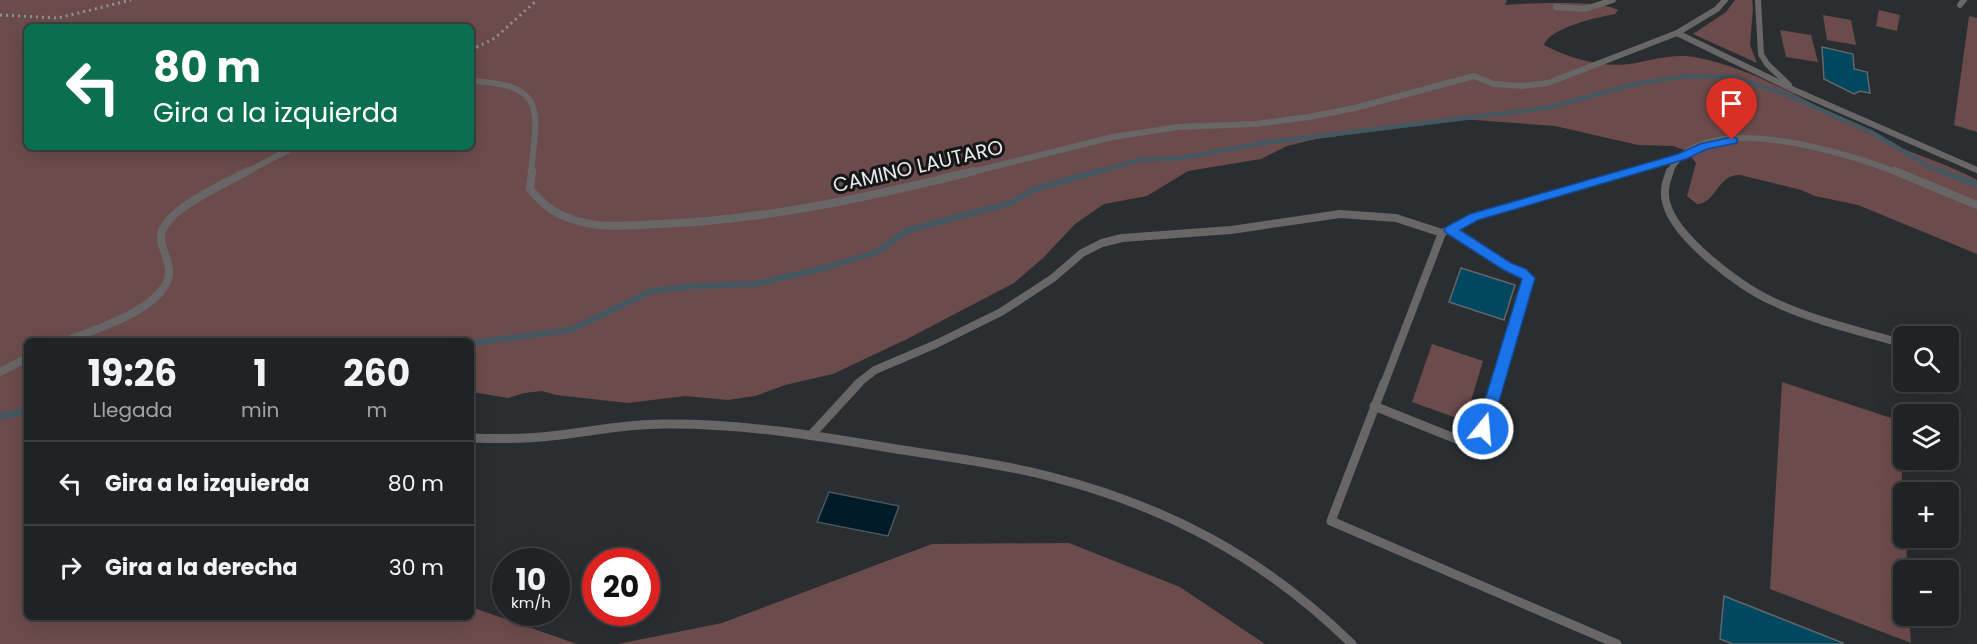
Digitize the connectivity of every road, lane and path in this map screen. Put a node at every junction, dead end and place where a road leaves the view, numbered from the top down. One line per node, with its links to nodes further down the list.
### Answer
1 (130, 0): 7 (path)
2 (537, 0): 9 (path)
3 (1613, 0): 6 (lane)
4 (1725, 0): 8 (lane)
5 (1758, 0): 11 (lane)
6 (1556, 7)
7 (0, 15)
8 (1677, 33): 10 (lane, CAMINO LAUTARO); 11 (lane)
9 (474, 48)
10 (474, 81)
11 (1794, 90): 14 (lane)
12 (289, 150): 17 (lane)
13 (1682, 157): 15 (lane); 16 (lane); 18 (lane)
14 (1977, 170)
15 (1977, 205)
16 (1446, 231): 21 (lane); 21 (lane); 22 (lane)
17 (73, 338)
18 (1893, 340)
19 (24, 360): 20 (lane)
20 (0, 372)
21 (1374, 406): 25 (lane)
22 (811, 435): 23 (lane); 24 (lane)
23 (474, 438)
24 (1352, 644)
25 (1617, 644)

